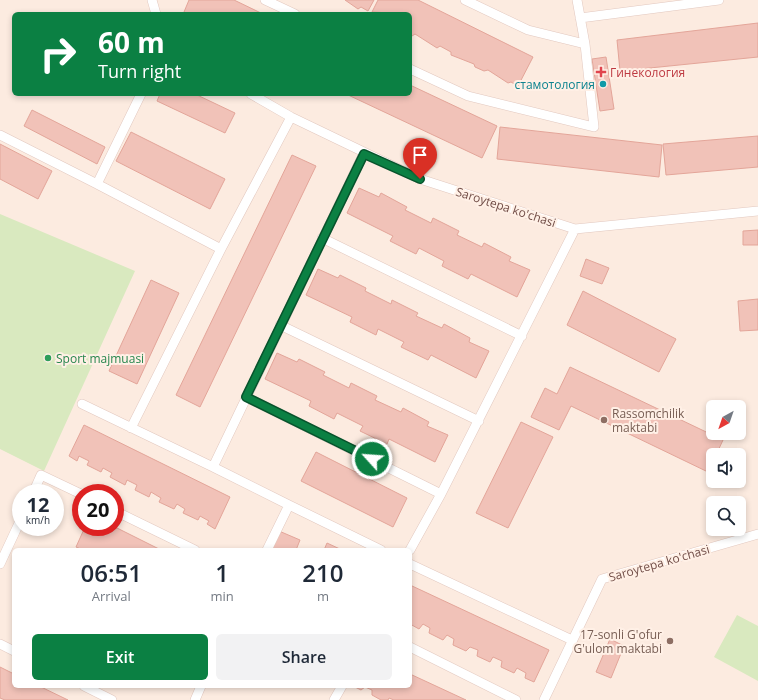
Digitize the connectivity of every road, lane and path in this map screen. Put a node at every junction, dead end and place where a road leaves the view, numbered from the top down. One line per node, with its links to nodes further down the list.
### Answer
1 (152, 0): 6 (lane)
2 (265, 0): 7 (lane)
3 (465, 0): 9 (lane)
4 (577, 0): 8 (lane)
5 (719, 0): 8 (lane)
6 (155, 12)
7 (291, 12)
8 (580, 18): 9 (lane)
9 (585, 44): 10 (lane)
10 (412, 70)
11 (140, 96): 16 (lane)
12 (254, 96): 13 (lane, Saroytepa ko'chasi)
13 (291, 117): 15 (lane, Saroytepa ko'chasi); 20 (lane)
14 (0, 135): 16 (lane)
15 (364, 154): 18 (lane, Saroytepa ko'chasi); 19 (lane)
16 (97, 184): 20 (lane)
17 (758, 211): 18 (lane, Saroytepa ko'chasi)
18 (576, 229): 22 (lane)
19 (322, 238): 21 (lane); 22 (lane)
20 (221, 248): 26 (lane)
21 (280, 325): 23 (lane); 25 (lane)
22 (522, 336): 25 (lane)
23 (246, 397): 27 (lane); 30 (lane)
24 (82, 404): 26 (lane)
25 (479, 421): 30 (lane)
26 (131, 428): 27 (lane)
27 (213, 468): 31 (lane)
28 (37, 484): 29 (lane)
29 (60, 484)
30 (441, 494): 38 (lane)
31 (289, 505): 36 (lane); 37 (lane)
32 (124, 515): 35 (lane)
33 (758, 534): 41 (lane, Saroytepa ko'chasi)
34 (13, 536): 39 (lane)
35 (191, 548)
36 (268, 548)
37 (377, 548)
38 (411, 548)
39 (0, 564)
40 (412, 565): 41 (lane)
41 (572, 640): 52 (lane, Saroytepa ko'chasi)
42 (0, 644): 44 (lane)
43 (412, 649): 51 (lane)
44 (12, 650)
45 (88, 688): 48 (lane)
46 (200, 688): 49 (lane)
47 (341, 688): 50 (lane)
48 (112, 700)
49 (195, 700)
50 (334, 700)
51 (516, 700)
52 (544, 700)

